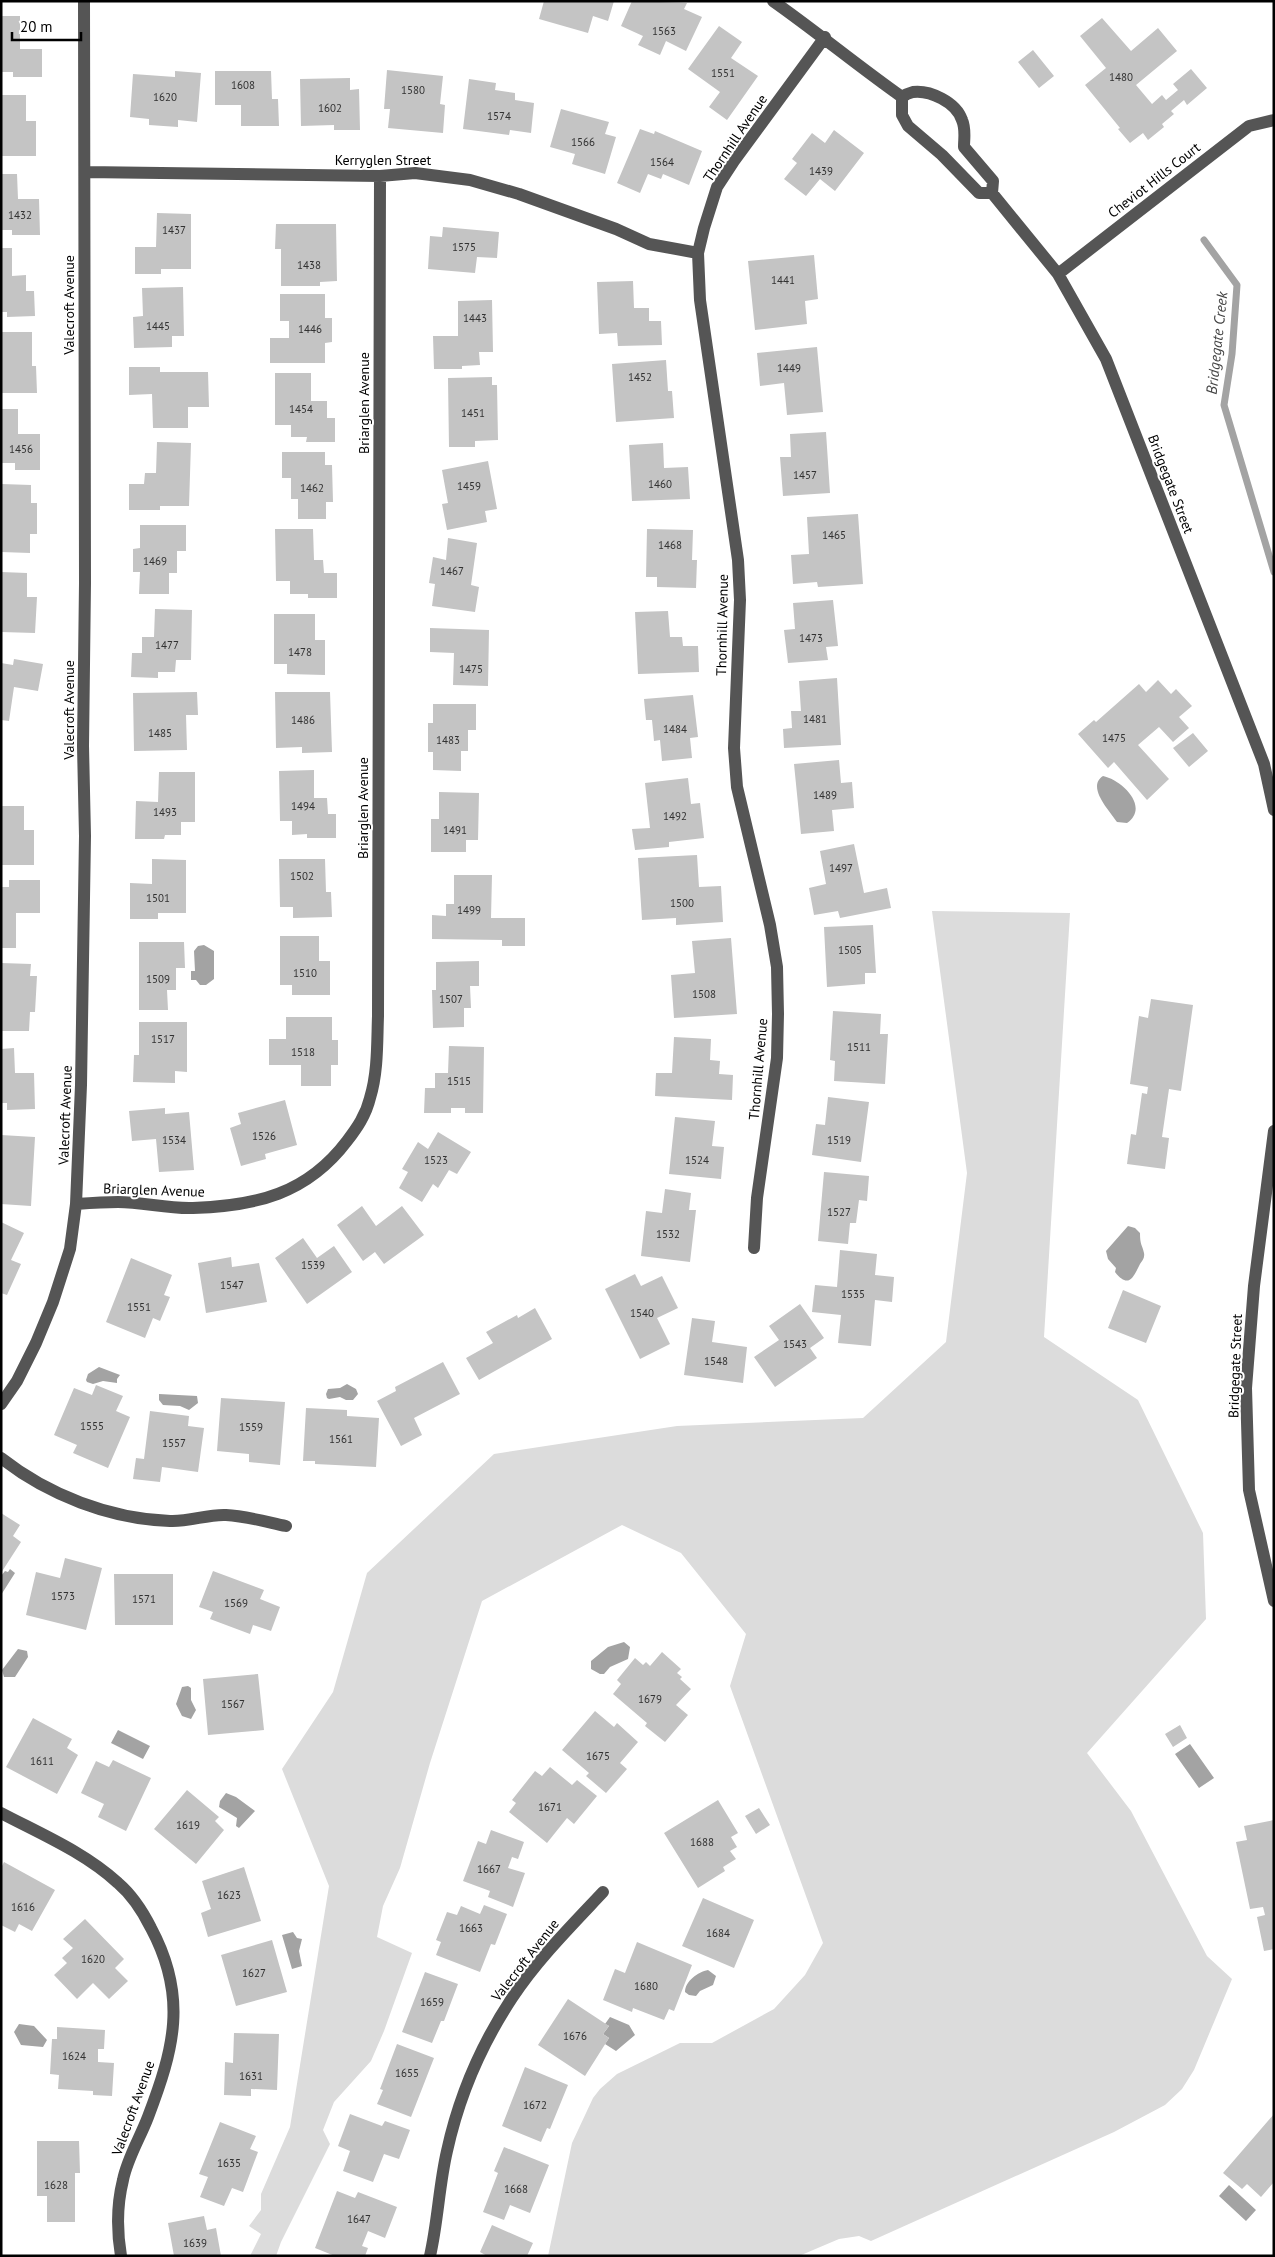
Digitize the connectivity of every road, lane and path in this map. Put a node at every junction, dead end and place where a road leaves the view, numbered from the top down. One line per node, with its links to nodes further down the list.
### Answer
1 (84, 1): 8 (street, Valecroft Avenue)
2 (773, 1): 3 (street)
3 (825, 37): 4 (street); 11 (street, Thornhill Avenue)
4 (902, 97): 6 (street); 7 (street, Bridgegate Street)
5 (1274, 120): 12 (street, Cheviot Hills Court)
6 (964, 148): 7 (street); 10 (street, Bridgegate Street)
7 (942, 155): 10 (street, Bridgegate Street)
8 (85, 172): 9 (street, Kerryglen Street); 15 (street, Valecroft Avenue)
9 (380, 176): 11 (street, Kerryglen Street); 15 (street, Briarglen Avenue)
10 (992, 193): 12 (street, Bridgegate Street)
11 (698, 254): 16 (street, Thornhill Avenue)
12 (1058, 274): 13 (street, Bridgegate Street)
13 (1274, 810)
14 (1274, 1131): 20 (street, Bridgegate Street)
15 (76, 1204): 17 (street, Valecroft Avenue)
16 (754, 1248)
17 (1, 1404)
18 (1, 1458): 19 (street)
19 (286, 1526)
20 (1274, 1601)
21 (1, 1813): 23 (street, Valecroft Avenue)
22 (604, 1892): 24 (street, Valecroft Avenue)
23 (121, 2256)
24 (430, 2256)

